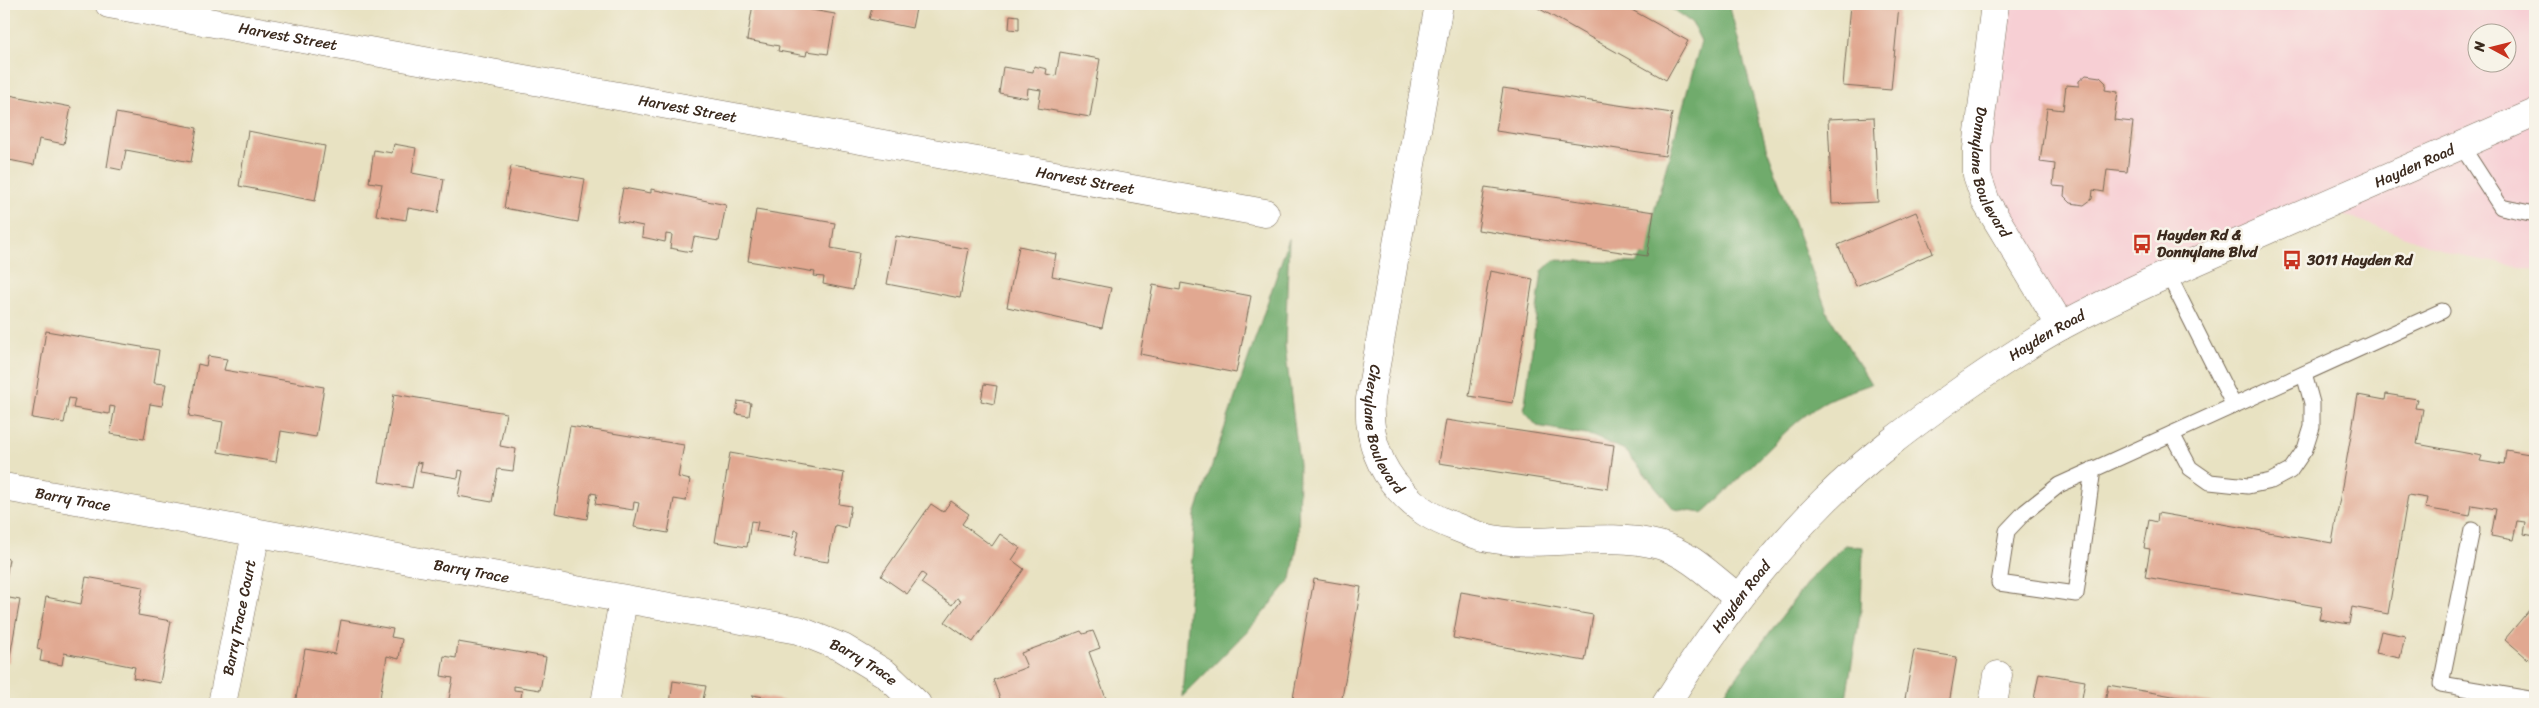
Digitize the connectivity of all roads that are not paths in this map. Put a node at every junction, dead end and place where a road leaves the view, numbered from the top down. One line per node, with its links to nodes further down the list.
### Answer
1 (109, 4): 6 (street, Harvest Street)
2 (1439, 4): 18 (street, Cherylane Boulevard)
3 (1995, 4): 10 (street, Donnylane Boulevard)
4 (2535, 113): 5 (street, Hayden Road)
5 (2461, 145): 7 (lane); 8 (street, Hayden Road)
6 (1265, 213)
7 (2535, 214)
8 (2168, 274): 10 (street, Hayden Road); 12 (lane)
9 (2442, 311): 11 (lane)
10 (2061, 326): 18 (street, Hayden Road)
11 (2304, 374): 12 (lane); 13 (lane)
12 (2234, 406): 13 (lane)
13 (2172, 434): 14 (lane)
14 (2094, 469): 14 (lane)
15 (4, 486): 17 (street, Barry Trace)
16 (2472, 530): 21 (lane)
17 (256, 533): 19 (street, Barry Trace); 22 (street, Barry Trace Court)
18 (1738, 598): 25 (street, Hayden Road)
19 (623, 600): 23 (street); 24 (street, Barry Trace)
20 (1998, 675): 26 (street)
21 (2535, 700)
22 (222, 704)
23 (605, 704)
24 (918, 704)
25 (1666, 704)
26 (1993, 704)

